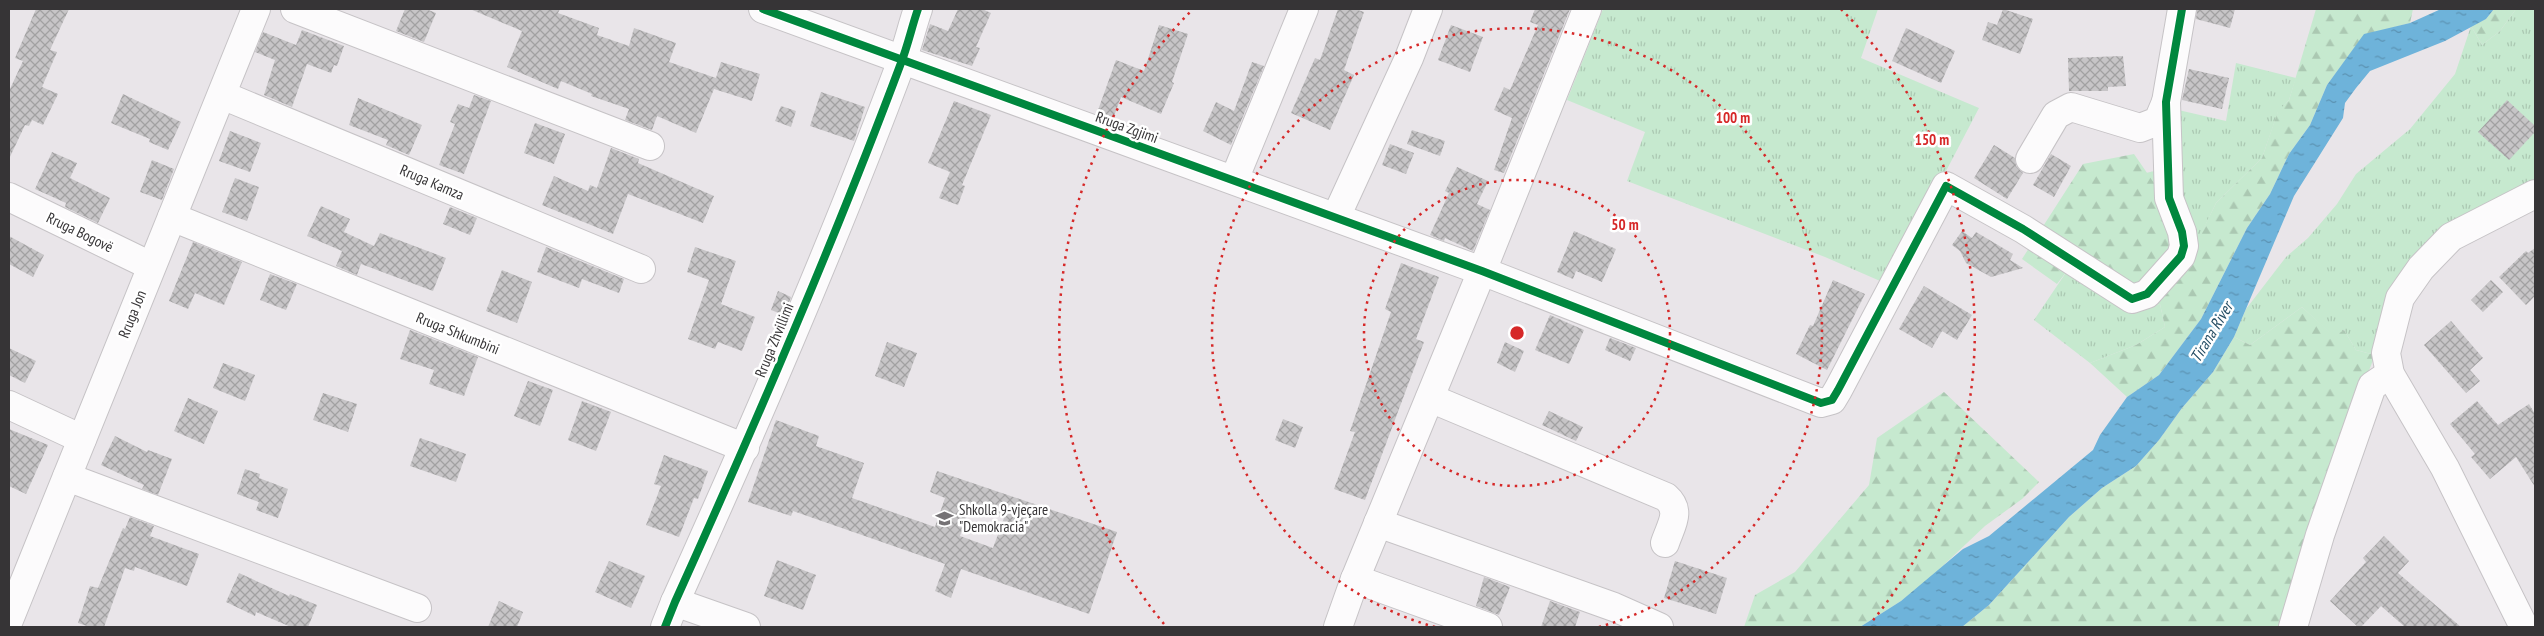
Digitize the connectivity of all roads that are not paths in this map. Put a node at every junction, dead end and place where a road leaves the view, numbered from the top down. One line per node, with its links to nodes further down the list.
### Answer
1 (256, 9): 10 (street, Rruga Jon)
2 (295, 9): 12 (street)
3 (763, 9): 9 (street, Rruga Zgjimi)
4 (918, 9): 9 (street, Rruga Zhvillimi)
5 (1304, 9): 14 (street)
6 (1428, 9): 17 (street)
7 (1586, 9): 21 (street)
8 (2182, 9): 11 (street)
9 (902, 61): 14 (street, Rruga Zgjimi); 26 (street, Rruga Zhvillimi)
10 (222, 95): 18 (street, Rruga Jon); 20 (street, Rruga Kamza)
11 (2166, 102): 13 (street); 21 (street, Rruga Zgjimi)
12 (650, 146)
13 (2030, 159)
14 (1234, 180): 17 (street, Rruga Zgjimi)
15 (2535, 194): 22 (street)
16 (9, 198): 19 (street, Rruga Bogovë)
17 (1336, 217): 21 (street, Rruga Zgjimi)
18 (172, 218): 19 (street, Rruga Jon); 26 (street, Rruga Shkumbini)
19 (151, 266): 25 (street, Rruga Jon)
20 (641, 269)
21 (1482, 271): 23 (street)
22 (2390, 374): 40 (street); 41 (street)
23 (1430, 398): 28 (street); 29 (street)
24 (9, 405): 25 (street)
25 (82, 439): 27 (street, Rruga Jon)
26 (745, 448): 32 (street, Rruga Zhvillimi)
27 (67, 478): 31 (street, Rruga Jon); 33 (street)
28 (1378, 523): 30 (street); 39 (street)
29 (1665, 543)
30 (1356, 579): 37 (street); 38 (street)
31 (16, 580): 34 (street, Rruga Jon)
32 (674, 602): 35 (street, Rruga Zhvillimi); 36 (street)
33 (417, 608)
34 (9, 620)
35 (665, 627)
36 (746, 627)
37 (1338, 627)
38 (1488, 627)
39 (1659, 627)
40 (2293, 627)
41 (2524, 627)

